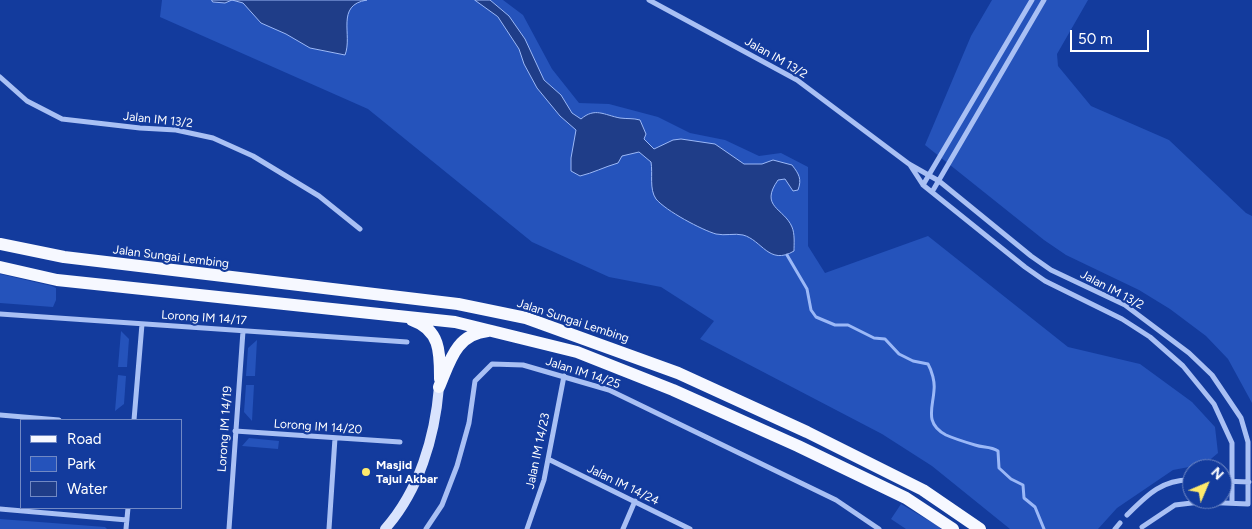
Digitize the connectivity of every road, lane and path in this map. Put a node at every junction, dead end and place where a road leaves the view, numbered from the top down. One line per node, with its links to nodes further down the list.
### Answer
1 (649, 0): 5 (street, Jalan IM 13/2)
2 (1032, 0): 6 (street)
3 (1044, 0): 7 (street)
4 (0, 77): 10 (street, Jalan IM 13/2)
5 (909, 164): 6 (street, Jalan IM 13/2); 8 (street, Jalan IM 13/2)
6 (929, 174): 7 (street, Jalan IM 13/2); 8 (street)
7 (939, 181): 9 (street); 31 (street, Jalan IM 13/2)
8 (923, 185): 9 (street, Jalan IM 13/2)
9 (932, 192): 28 (street, Jalan IM 13/2)
10 (360, 229)
11 (0, 244): 51 (main road, Jalan Sungai Lembing)
12 (0, 267): 14 (main road)
13 (0, 314): 15 (street, Lorong IM 14/17)
14 (405, 317): 17 (main road); 20 (main road)
15 (142, 324): 16 (street, Lorong IM 14/17); 23 (street)
16 (243, 331): 18 (street, Lorong IM 14/17); 24 (street, Lorong IM 14/19)
17 (499, 332): 20 (main road); 50 (main road)
18 (407, 342)
19 (564, 376): 27 (street, Jalan IM 14/23); 45 (street, Jalan IM 14/25); 49 (street, Jalan IM 14/25)
20 (440, 387): 44 (street)
21 (0, 415): 22 (street)
22 (47, 419)
23 (134, 419)
24 (236, 431): 25 (street, Lorong IM 14/20); 42 (street, Lorong IM 14/19)
25 (335, 438): 26 (street, Lorong IM 14/20); 43 (street)
26 (400, 442)
27 (548, 459): 32 (street, Jalan IM 14/24); 46 (street, Jalan IM 14/23)
28 (1232, 459)
29 (1182, 480): 37 (street)
30 (1232, 482): 31 (street)
31 (1248, 482): 33 (street, Jalan IM 13/2)
32 (635, 501): 47 (street); 48 (street, Jalan IM 14/24)
33 (1232, 503)
34 (1182, 504): 40 (street)
35 (0, 509): 38 (street)
36 (128, 509): 38 (street)
37 (1127, 515)
38 (127, 520): 41 (street)
39 (1120, 523): 52 (street)
40 (1142, 528)
41 (126, 529)
42 (229, 529)
43 (329, 529)
44 (385, 529)
45 (426, 529)
46 (526, 529)
47 (623, 529)
48 (690, 529)
49 (879, 529)
50 (953, 529)
51 (980, 529)
52 (1115, 529)

